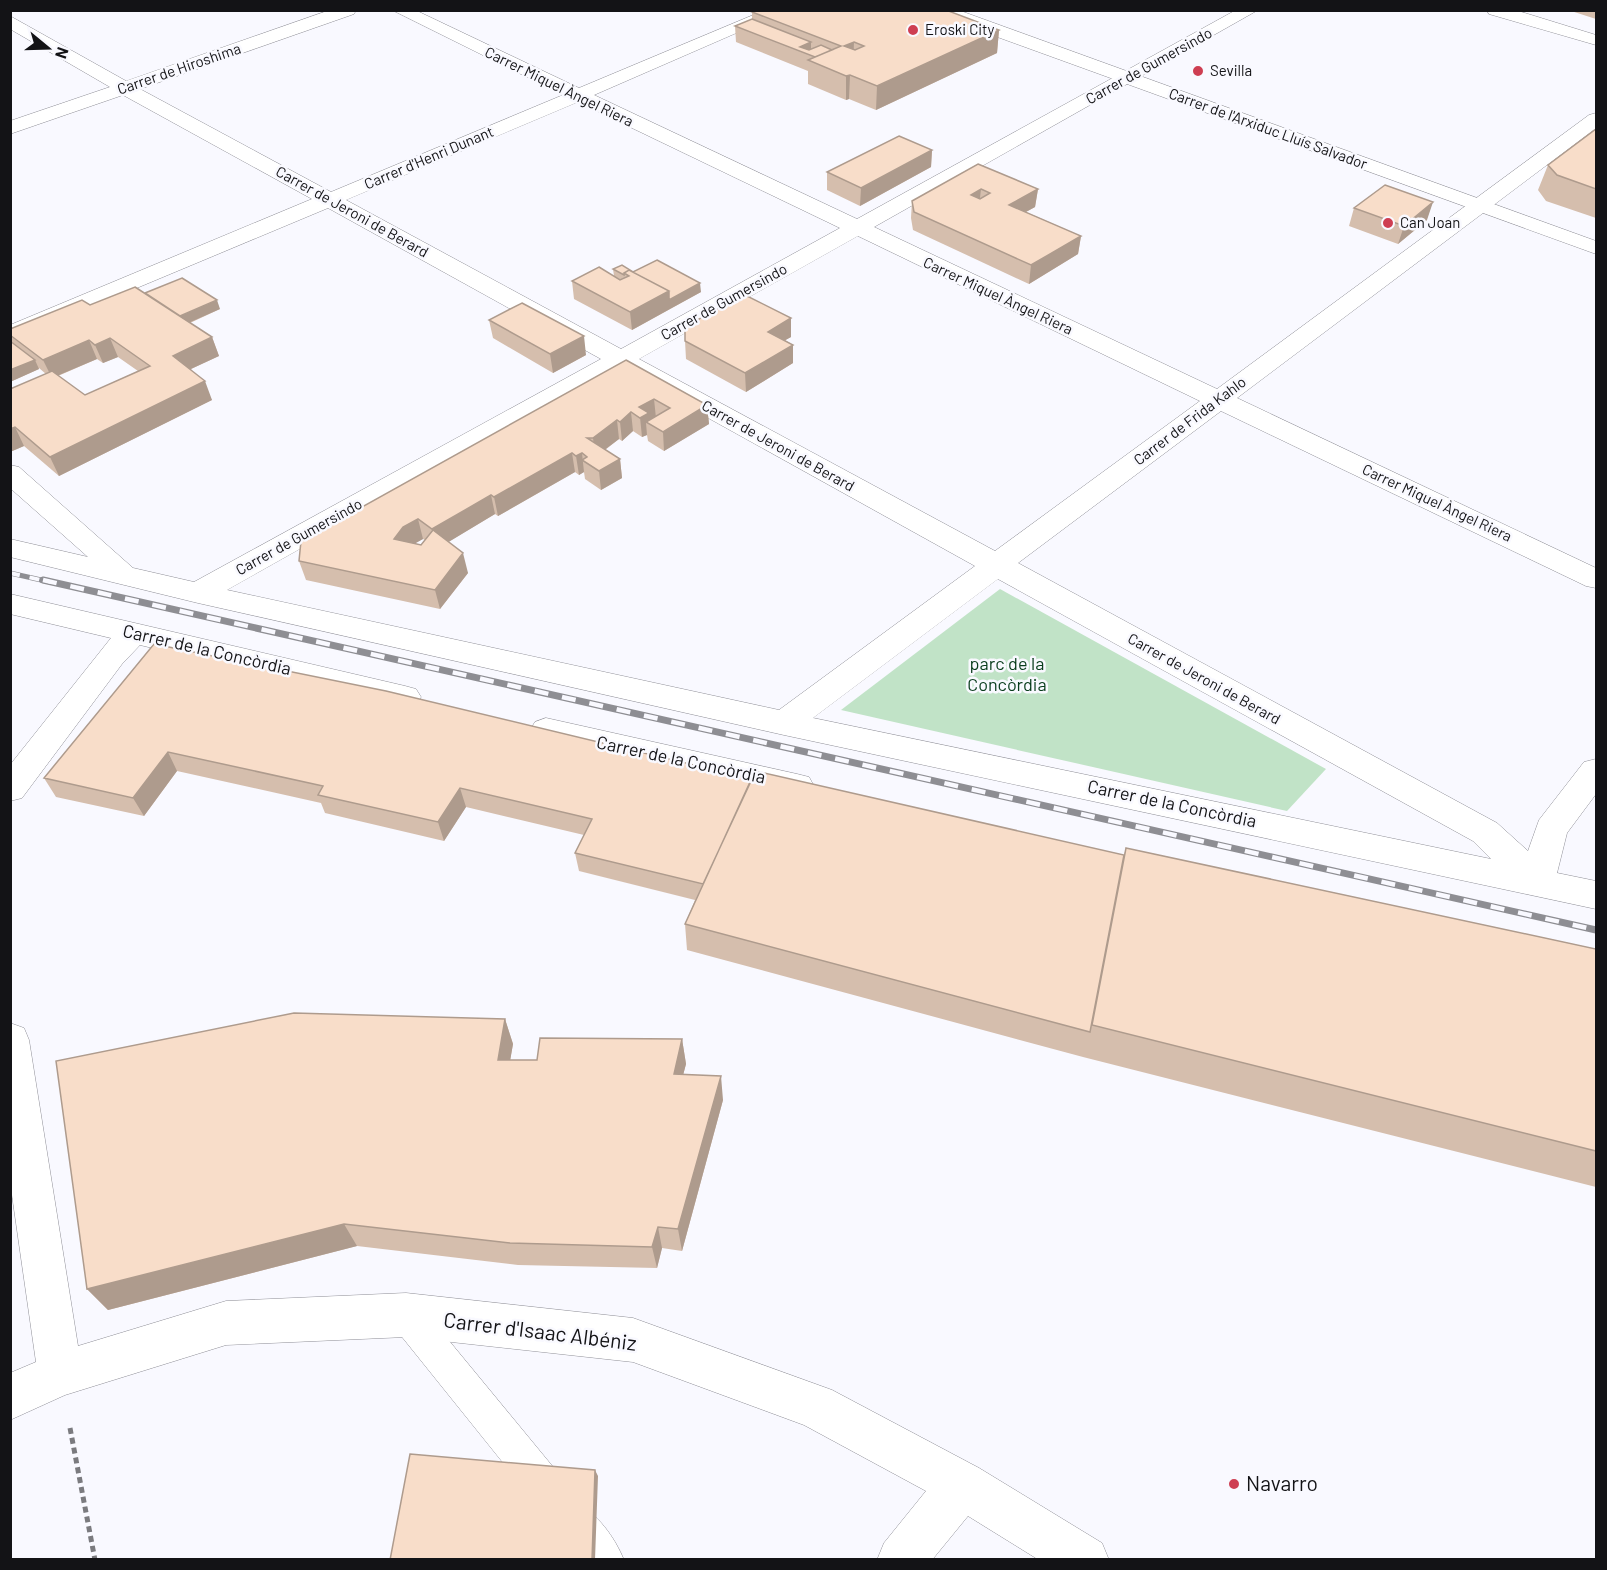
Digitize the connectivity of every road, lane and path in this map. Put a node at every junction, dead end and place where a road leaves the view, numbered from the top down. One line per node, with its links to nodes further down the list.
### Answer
1 (348, 10): 10 (street, Carrer de Hiroshima)
2 (400, 10): 11 (street, Carrer Miquel Àngel Riera)
3 (782, 10): 11 (street, Carrer d'Henri Dunant)
4 (940, 10): 9 (street, Carrer de l'Arxiduc Lluís Salvador)
5 (1250, 10): 9 (street, Carrer de Gumersindo)
6 (1495, 10): 8 (street)
7 (10, 21): 10 (street, Carrer de Jeroni de Berard)
8 (1596, 40)
9 (1127, 78): 15 (street, Carrer de l'Arxiduc Lluís Salvador); 16 (street, Carrer de Gumersindo)
10 (126, 88): 13 (street, Carrer de Hiroshima); 14 (street, Carrer de Jeroni de Berard)
11 (578, 96): 14 (street, Carrer d'Henri Dunant); 16 (street, Carrer Miquel Àngel Riera)
12 (1596, 119): 15 (street, Carrer de Frida Kahlo)
13 (10, 128)
14 (330, 200): 18 (street, Carrer d'Henri Dunant); 19 (street, Carrer de Jeroni de Berard)
15 (1480, 206): 17 (street, Carrer de l'Arxiduc Lluís Salvador); 20 (street, Carrer de Frida Kahlo)
16 (856, 229): 19 (street, Carrer de Gumersindo); 20 (street, Carrer Miquel Àngel Riera)
17 (1596, 248)
18 (10, 333)
19 (620, 359): 23 (street, Carrer de Jeroni de Berard); 26 (street, Carrer de Gumersindo)
20 (1218, 400): 23 (street, Carrer de Frida Kahlo); 25 (street, Carrer Miquel Àngel Riera)
21 (10, 473): 24 (street)
22 (10, 548): 24 (street, Carrer de la Concòrdia)
23 (996, 565): 30 (street, Carrer de Frida Kahlo); 35 (street, Carrer de Jeroni de Berard)
24 (125, 574): 26 (street, Carrer de la Concòrdia)
25 (1596, 579)
26 (198, 593): 30 (street, Carrer de la Concòrdia)
27 (10, 604): 28 (street, Carrer de la Concòrdia)
28 (134, 633): 29 (street, Carrer de la Concòrdia); 33 (street)
29 (431, 703)
30 (784, 723): 35 (street, Carrer de la Concòrdia)
31 (522, 725): 34 (street, Carrer de la Concòrdia)
32 (1596, 771): 35 (street)
33 (10, 789)
34 (825, 792)
35 (1537, 881): 36 (street, Carrer de la Concòrdia)
36 (1596, 895)
37 (10, 1040): 39 (street)
38 (406, 1315): 39 (street, Carrer d'Isaac Albéniz); 41 (street, Carrer d'Isaac Albéniz); 43 (lane)
39 (60, 1374): 40 (street, Carrer d'Isaac Albéniz); 42 (path)
40 (10, 1397)
41 (962, 1485): 44 (street); 45 (street, Carrer d'Isaac Albéniz)
42 (95, 1560)
43 (605, 1560)
44 (901, 1560)
45 (1085, 1560)

